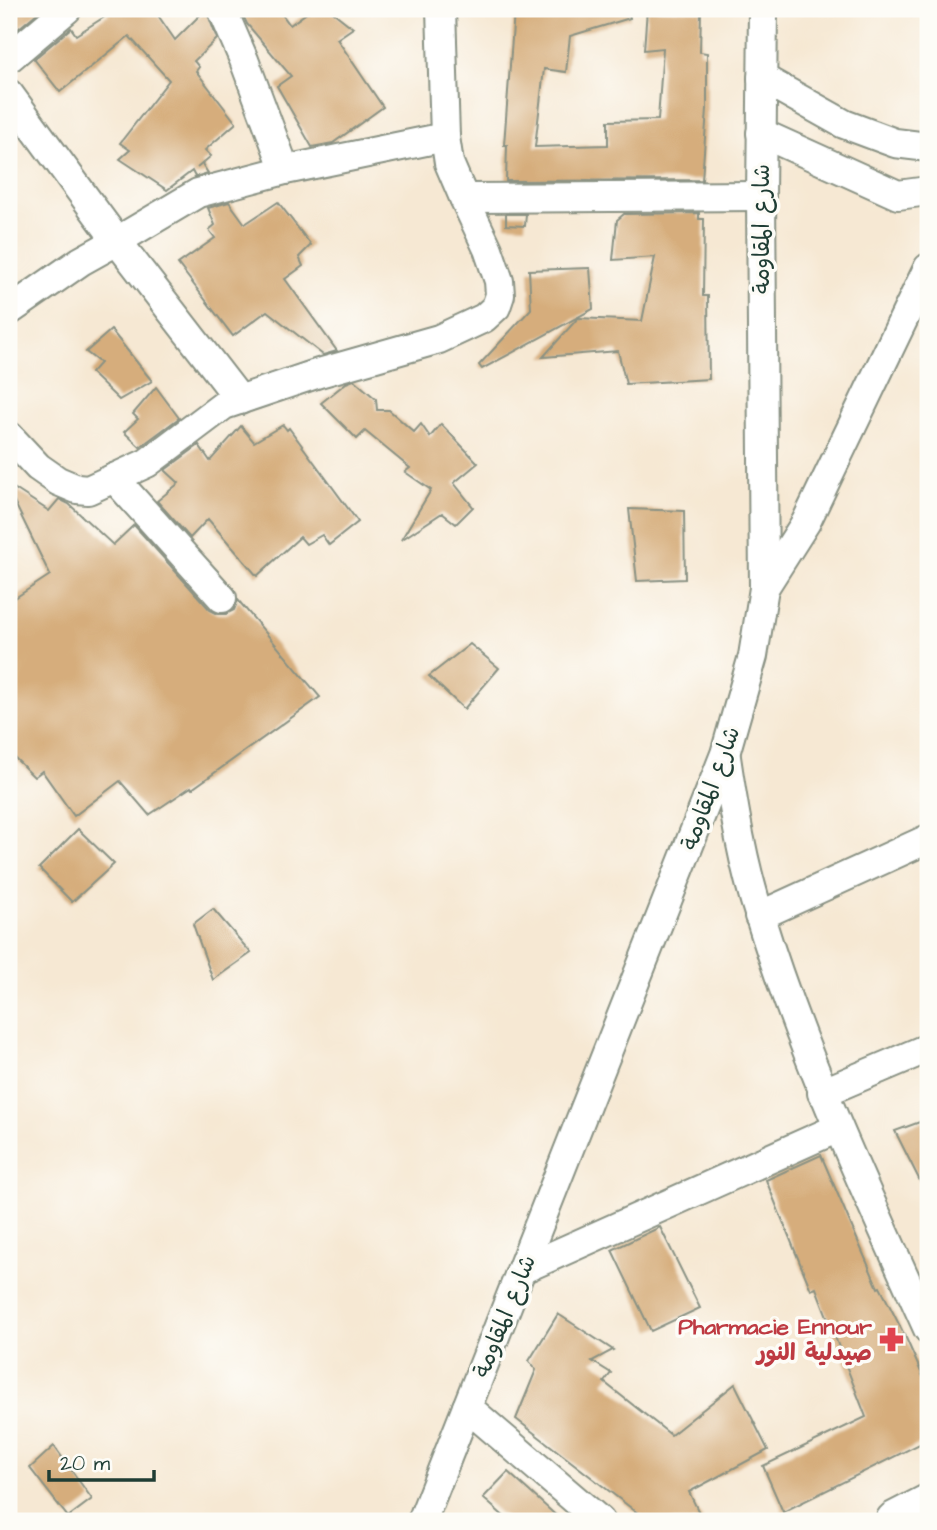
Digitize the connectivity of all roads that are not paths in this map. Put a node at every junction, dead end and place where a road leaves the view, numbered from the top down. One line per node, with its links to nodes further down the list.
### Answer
1 (66, 9): 5 (street)
2 (222, 9): 11 (street)
3 (441, 9): 9 (street)
4 (762, 9): 6 (street, شارع المقاومة)
5 (9, 58)
6 (762, 78): 8 (street, شارع المقاومة); 10 (street)
7 (9, 94): 15 (street)
8 (761, 133): 12 (street); 13 (street, شارع المقاومة)
9 (444, 137): 11 (street); 14 (street)
10 (928, 147)
11 (285, 170): 15 (street)
12 (928, 191)
13 (761, 196): 14 (street); 21 (street, شارع المقاومة)
14 (464, 198): 18 (street)
15 (117, 241): 17 (street); 18 (street)
16 (928, 268): 21 (street)
17 (9, 311)
18 (240, 400): 20 (street)
19 (9, 436): 20 (street)
20 (114, 478): 22 (street)
21 (764, 588): 23 (street, شارع المقاومة)
22 (222, 598)
23 (725, 754): 25 (street); 29 (street, شارع المقاومة)
24 (928, 839): 25 (street)
25 (759, 916): 27 (street)
26 (928, 1048): 27 (street)
27 (822, 1093): 28 (street)
28 (838, 1128): 29 (street); 30 (street)
29 (523, 1269): 31 (street, شارع المقاومة)
30 (928, 1329)
31 (467, 1408): 33 (street, شارع المقاومة); 34 (street)
32 (928, 1504): 35 (main road)
33 (422, 1521)
34 (600, 1521)
35 (895, 1521)

